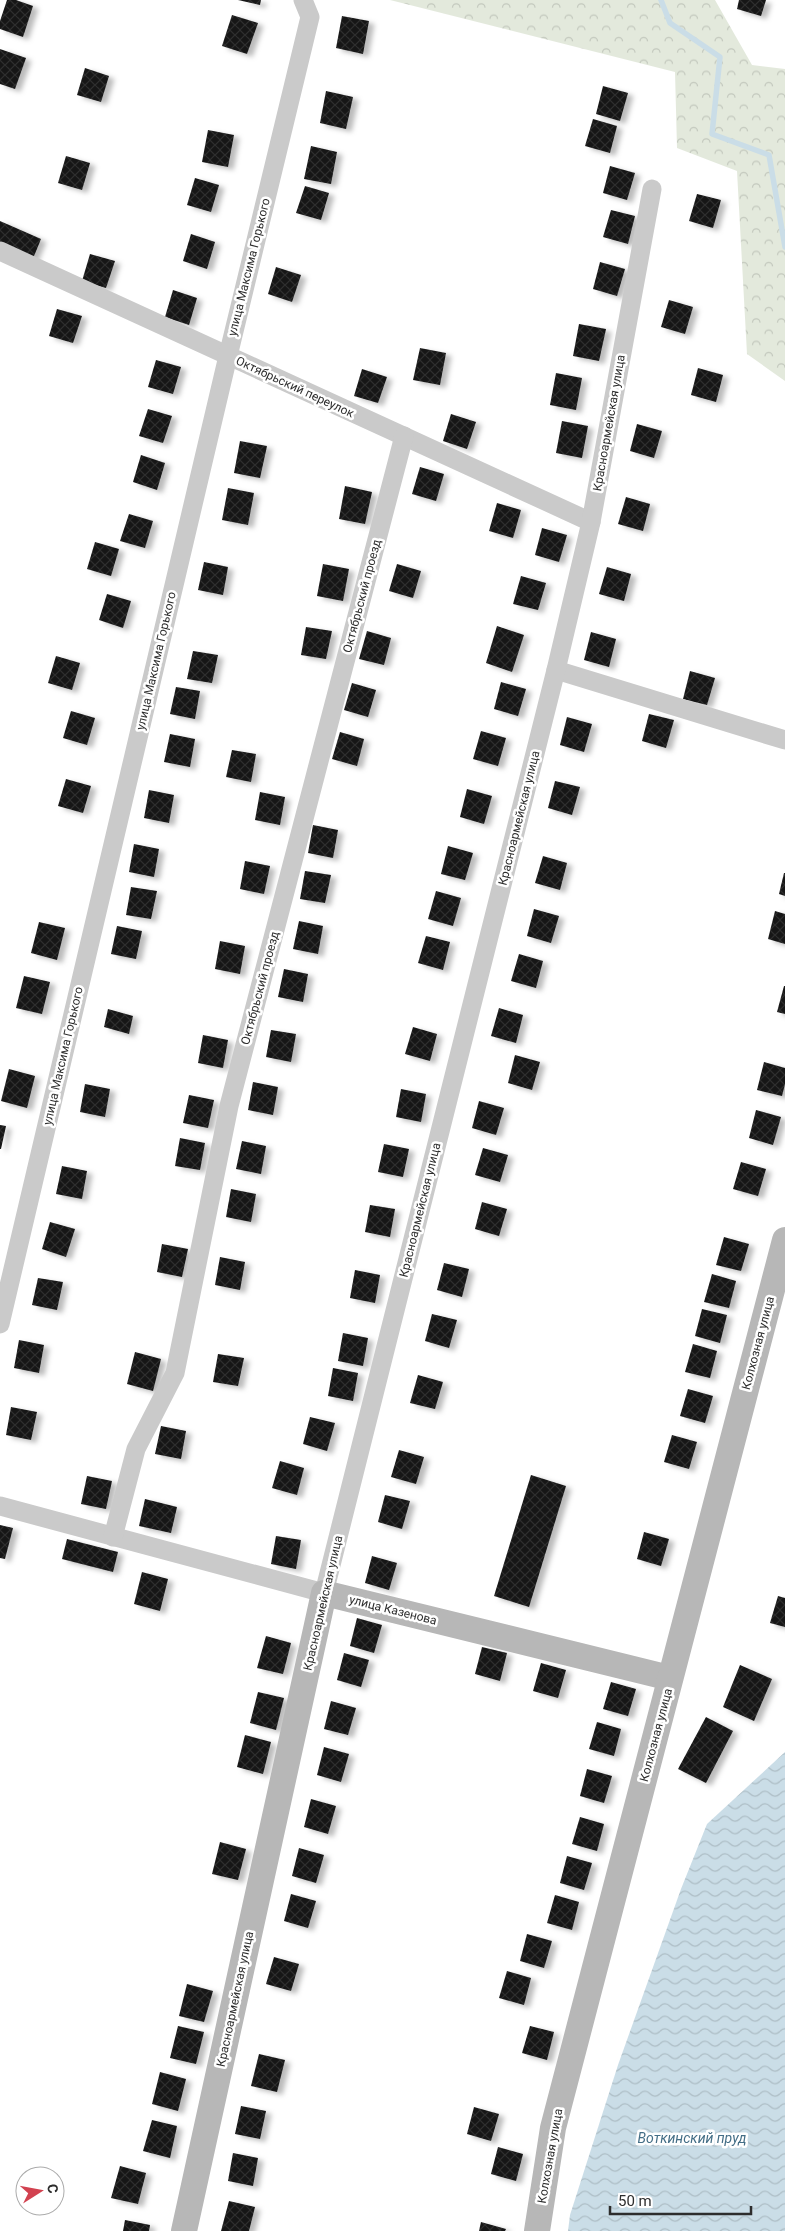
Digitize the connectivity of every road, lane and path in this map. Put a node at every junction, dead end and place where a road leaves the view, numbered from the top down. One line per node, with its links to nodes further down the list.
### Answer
1 (303, 0): 4 (street, улица Максима Горького)
2 (652, 189): 6 (street, Красноармейская улица)
3 (0, 251): 4 (street, Октябрьский переулок)
4 (228, 356): 5 (street, Октябрьский переулок); 10 (street, улица Максима Горького)
5 (404, 436): 6 (street, Октябрьский переулок); 12 (street, Октябрьский проезд)
6 (591, 522): 7 (street, Красноармейская улица)
7 (556, 670): 8 (street); 13 (street, Красноармейская улица)
8 (785, 740)
9 (785, 1240): 14 (street, Колхозная улица)
10 (0, 1324)
11 (0, 1506): 12 (street, улица Казенова)
12 (113, 1537): 13 (street, улица Казенова)
13 (324, 1593): 14 (street, улица Казенова); 15 (street, Красноармейская улица)
14 (670, 1678): 16 (street, Колхозная улица)
15 (184, 2231)
16 (537, 2231)

